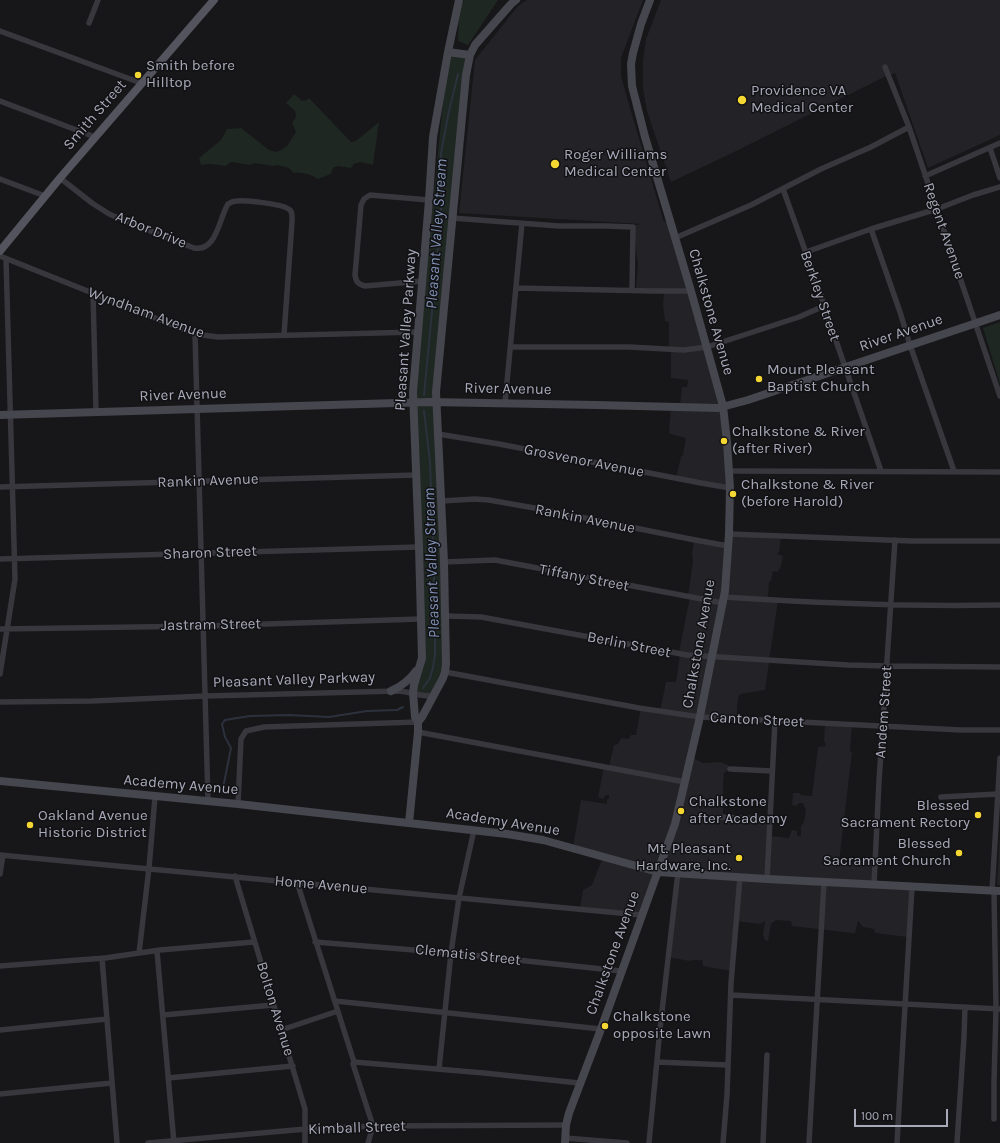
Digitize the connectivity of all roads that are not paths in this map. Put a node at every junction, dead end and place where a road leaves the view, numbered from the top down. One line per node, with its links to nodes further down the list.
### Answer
1 (98, 0): 6 (street)
2 (214, 0): 11 (main road, Smith Street)
3 (459, 0): 8 (street, Pleasant Valley Parkway)
4 (516, 0): 9 (street)
5 (650, 0): 29 (street, Chalkstone Avenue)
6 (89, 23)
7 (0, 31): 11 (street)
8 (448, 52): 9 (street); 24 (street, Pleasant Valley Parkway)
9 (470, 55): 26 (street)
10 (885, 67): 13 (street, Regent Avenue)
11 (141, 83): 14 (main road, Smith Street)
12 (0, 101): 14 (street)
13 (909, 127): 17 (street, Regent Avenue); 22 (street)
14 (95, 137): 18 (main road, Smith Street)
15 (1000, 143): 16 (street)
16 (990, 148): 17 (street); 19 (street)
17 (925, 176): 25 (street, Regent Avenue)
18 (60, 178): 23 (main road, Smith Street); 43 (street, Arbor Drive)
19 (1000, 178)
20 (0, 179): 23 (street)
21 (1000, 187): 25 (street)
22 (783, 189): 29 (street); 31 (street, Berkley Street)
23 (45, 196): 30 (main road, Smith Street)
24 (429, 200): 33 (street, Pleasant Valley Parkway); 33 (street)
25 (936, 209): 28 (street); 40 (street, Regent Avenue)
26 (452, 218): 27 (street); 49 (street)
27 (522, 223): 34 (street); 35 (street)
28 (871, 229): 31 (street); 44 (street)
29 (675, 238): 36 (street, Chalkstone Avenue)
30 (0, 251)
31 (806, 252): 38 (street, Berkley Street)
32 (3, 258): 37 (street, Wyndham Avenue); 55 (street)
33 (423, 280): 41 (street, Pleasant Valley Parkway)
34 (516, 288): 35 (street); 45 (street)
35 (632, 290): 36 (street)
36 (691, 291): 46 (street, Chalkstone Avenue)
37 (93, 293): 42 (street, Wyndham Avenue); 54 (street)
38 (824, 306): 46 (street); 47 (street, Berkley Street)
39 (1000, 315): 40 (street, River Avenue)
40 (975, 323): 44 (street, River Avenue); 48 (street, Regent Avenue)
41 (418, 332): 43 (street, Wyndham Avenue); 50 (street, Pleasant Valley Parkway)
42 (195, 334): 43 (street, Wyndham Avenue); 53 (street)
43 (284, 335)
44 (910, 345): 47 (street, River Avenue); 60 (street)
45 (511, 346): 46 (street); 51 (street)
46 (707, 347): 52 (street, Chalkstone Avenue)
47 (845, 367): 52 (street, River Avenue); 59 (street, Berkley Street)
48 (1000, 394)
49 (437, 402): 50 (street, River Avenue); 51 (street, River Avenue); 57 (street)
50 (413, 403): 53 (street, River Avenue); 62 (street, Pleasant Valley Parkway)
51 (505, 403): 52 (street, River Avenue)
52 (723, 406): 58 (street, Chalkstone Avenue)
53 (198, 409): 54 (street, River Avenue); 63 (street)
54 (96, 411): 55 (street, River Avenue)
55 (10, 414): 56 (street, River Avenue); 65 (street)
56 (0, 415)
57 (438, 434): 66 (street, Grosvenor Avenue); 67 (street)
58 (730, 471): 59 (street); 66 (street, Chalkstone Avenue)
59 (882, 471): 60 (street)
60 (954, 471): 61 (street)
61 (1000, 472)
62 (417, 475): 63 (street, Rankin Avenue); 72 (street, Pleasant Valley Parkway)
63 (200, 481): 65 (street, Rankin Avenue); 73 (street)
64 (0, 487): 65 (street, Rankin Avenue)
65 (12, 487): 74 (street)
66 (730, 488): 68 (street, Chalkstone Avenue)
67 (441, 501): 71 (street, Rankin Avenue); 76 (street)
68 (729, 534): 69 (street); 71 (street, Chalkstone Avenue)
69 (895, 540): 70 (street); 78 (street, Andem Street)
70 (1000, 541)
71 (728, 546): 77 (street, Chalkstone Avenue)
72 (419, 547): 73 (street, Sharon Street); 81 (street, Pleasant Valley Parkway)
73 (202, 553): 74 (street, Sharon Street); 82 (street)
74 (14, 558): 75 (street, Sharon Street); 84 (street)
75 (0, 559)
76 (444, 562): 77 (street, Tiffany Street); 80 (street)
77 (724, 600): 78 (street, Tiffany Street); 85 (street, Chalkstone Avenue)
78 (891, 605): 79 (street, Tiffany Street); 87 (street, Andem Street)
79 (1000, 605)
80 (446, 616): 85 (street, Berlin Street); 89 (street)
81 (421, 619): 82 (street, Jastram Street); 86 (street, Pleasant Valley Parkway)
82 (204, 626): 84 (street, Jastram Street); 93 (street)
83 (0, 629): 84 (street, Jastram Street)
84 (8, 629): 90 (street)
85 (712, 657): 87 (street, Berlin Street); 96 (street, Chalkstone Avenue)
86 (421, 664): 91 (street, Pleasant Valley Parkway); 92 (street, Pleasant Valley Parkway)
87 (887, 666): 88 (street, Berlin Street); 99 (street, Andem Street)
88 (1000, 667)
89 (445, 672): 94 (street); 96 (street, Canton Street)
90 (0, 674)
91 (391, 692): 92 (street, Pleasant Valley Parkway); 93 (street, Pleasant Valley Parkway)
92 (413, 693): 94 (street, Pleasant Valley Parkway); 98 (street, Pleasant Valley Parkway)
93 (206, 696): 95 (street); 110 (street, Pleasant Valley Parkway)
94 (432, 696): 98 (street)
95 (0, 702)
96 (700, 717): 97 (street, Canton Street); 106 (street, Chalkstone Avenue)
97 (775, 721): 99 (street, Canton Street); 104 (street)
98 (418, 722): 101 (street, Pleasant Valley Parkway); 111 (street)
99 (883, 726): 100 (street, Canton Street); 126 (street, Andem Street)
100 (1000, 730)
101 (418, 732): 106 (street); 114 (street, Pleasant Valley Parkway)
102 (1000, 758): 107 (street)
103 (730, 769): 104 (street)
104 (772, 771): 113 (street)
105 (0, 781): 108 (street, Academy Avenue)
106 (685, 782): 118 (street, Chalkstone Avenue)
107 (998, 794): 109 (street); 128 (street)
108 (155, 796): 110 (street, Academy Avenue); 117 (street)
109 (941, 797)
110 (208, 801): 111 (street, Academy Avenue)
111 (238, 804): 114 (street, Academy Avenue)
112 (720, 817): 113 (street)
113 (770, 819): 123 (street)
114 (409, 823): 115 (street, Academy Avenue)
115 (474, 830): 118 (street, Academy Avenue); 129 (street)
116 (2, 855): 117 (street, Home Avenue); 120 (street)
117 (149, 868): 121 (street, Home Avenue); 135 (street)
118 (658, 872): 119 (street, Academy Avenue); 130 (street, Chalkstone Avenue)
119 (678, 872): 122 (street, Academy Avenue); 155 (street)
120 (0, 874)
121 (235, 876): 124 (street, Home Avenue); 131 (street, Bolton Avenue)
122 (740, 877): 123 (street, Academy Avenue); 139 (street)
123 (767, 879): 125 (street, Academy Avenue)
124 (297, 882): 129 (street, Home Avenue); 132 (street)
125 (824, 882): 126 (street, Academy Avenue); 140 (street)
126 (874, 885): 127 (street, Academy Avenue)
127 (912, 887): 128 (street, Academy Avenue); 142 (street)
128 (995, 891): 145 (street)
129 (459, 898): 130 (street, Home Avenue); 134 (street)
130 (641, 915): 138 (street, Chalkstone Avenue)
131 (254, 942): 133 (street); 143 (street, Bolton Avenue)
132 (316, 942): 134 (street, Clematis Street); 141 (street)
133 (157, 951): 135 (street); 148 (street)
134 (451, 953): 138 (street, Clematis Street); 147 (street)
135 (139, 954): 136 (street)
136 (102, 958): 137 (street); 149 (street)
137 (0, 966)
138 (621, 971): 150 (street, Chalkstone Avenue)
139 (731, 995): 140 (street); 156 (street)
140 (817, 1000): 142 (street); 177 (street)
141 (335, 1001): 146 (street); 147 (street)
142 (905, 1004): 144 (street); 178 (street)
143 (274, 1005): 148 (street); 152 (street, Bolton Avenue)
144 (965, 1007): 145 (street); 179 (street)
145 (998, 1009): 163 (street)
146 (338, 1011): 152 (street); 154 (street)
147 (445, 1012): 150 (street); 158 (street)
148 (163, 1015): 159 (street)
149 (107, 1019): 151 (street); 160 (street)
150 (601, 1029): 161 (street, Chalkstone Avenue)
151 (0, 1030)
152 (281, 1030): 157 (street, Bolton Avenue)
153 (767, 1055): 176 (street)
154 (354, 1062): 158 (street); 165 (street)
155 (657, 1062): 156 (street); 174 (street)
156 (728, 1065): 175 (street)
157 (293, 1066): 159 (street); 166 (street, Bolton Avenue)
158 (439, 1069): 161 (street)
159 (168, 1078): 168 (street)
160 (112, 1083): 162 (street); 169 (street)
161 (579, 1083): 164 (street, Chalkstone Avenue)
162 (0, 1094)
163 (994, 1119)
164 (566, 1125): 165 (street, Kimball Street); 167 (street, Chalkstone Avenue)
165 (373, 1126): 166 (street, Kimball Street); 172 (street)
166 (306, 1129): 168 (street, Kimball Street); 171 (street, Bolton Avenue)
167 (565, 1141): 173 (street)
168 (174, 1142): 170 (street, Kimball Street)
169 (117, 1143)
170 (148, 1143)
171 (305, 1143)
172 (368, 1143)
173 (628, 1143)
174 (649, 1143)
175 (723, 1143)
176 (762, 1143)
177 (809, 1143)
178 (897, 1143)
179 (958, 1143)

